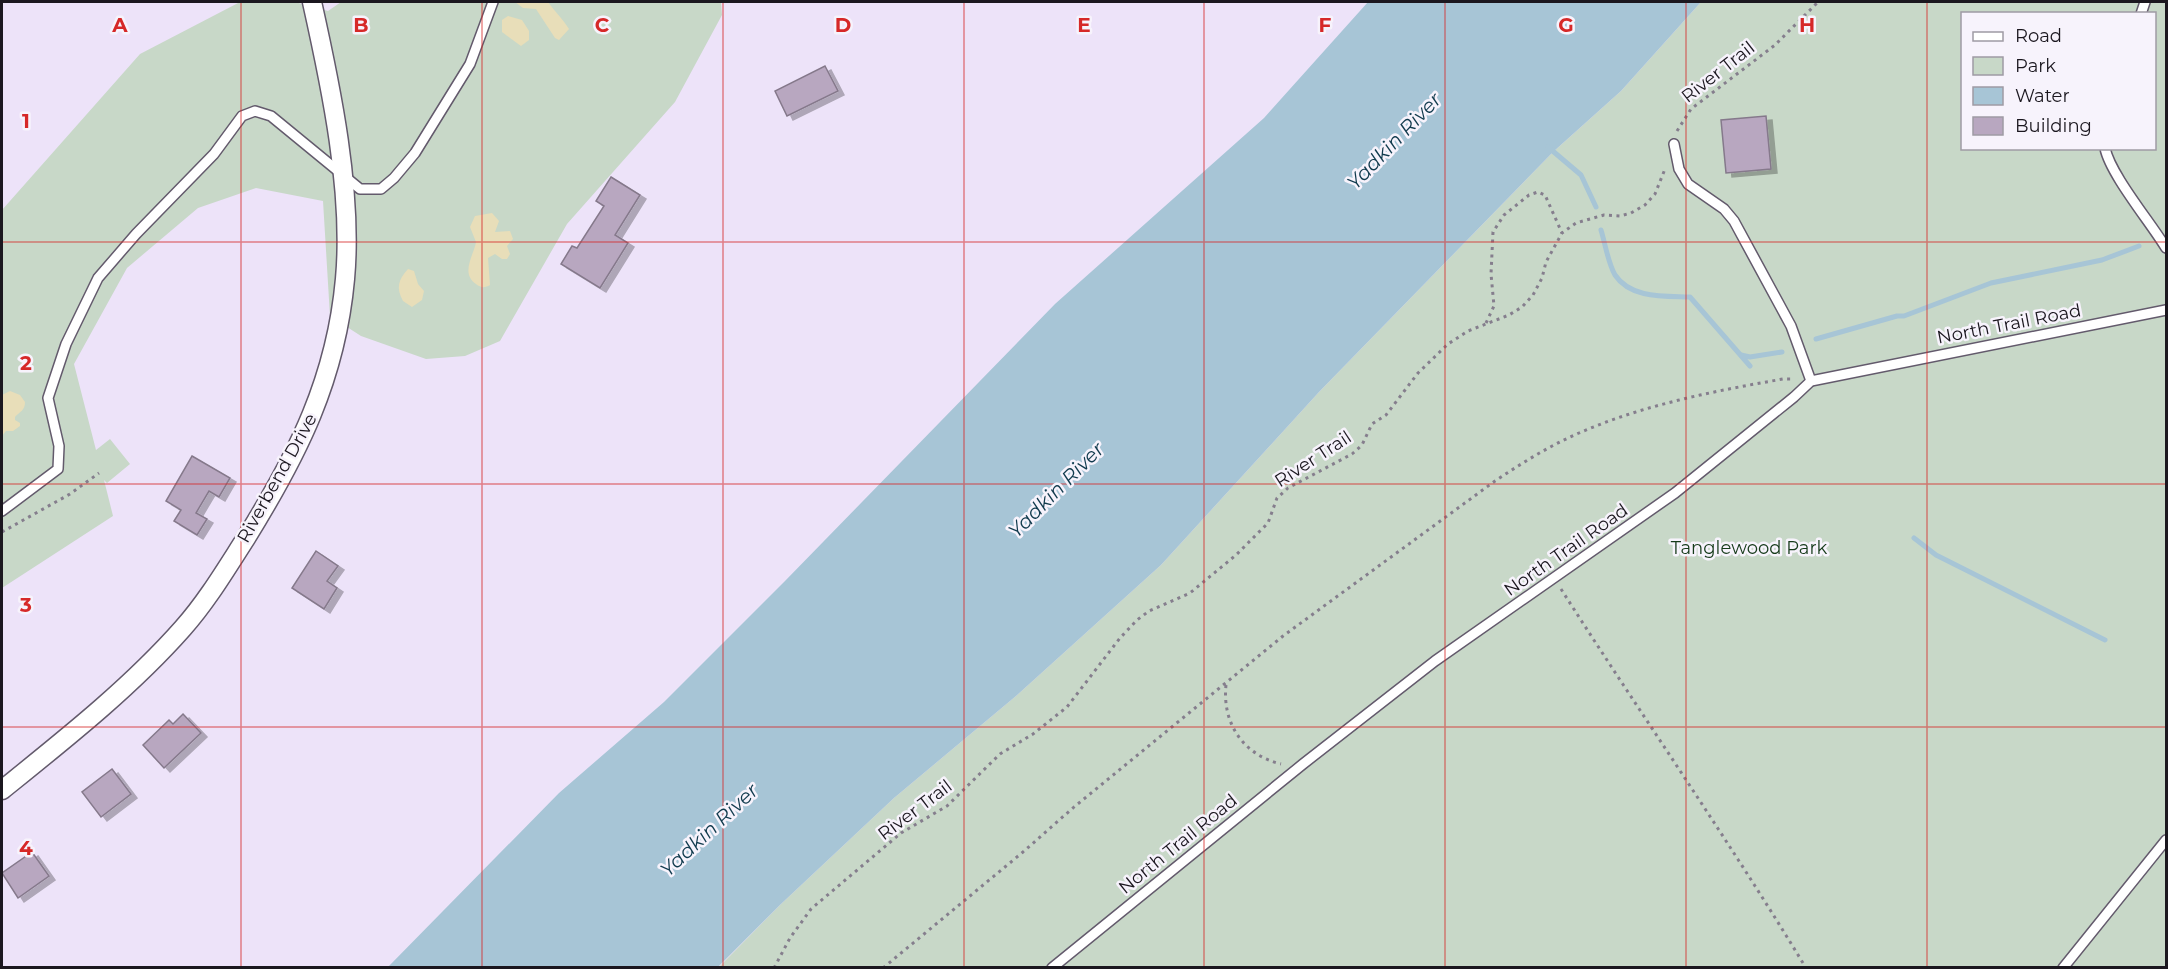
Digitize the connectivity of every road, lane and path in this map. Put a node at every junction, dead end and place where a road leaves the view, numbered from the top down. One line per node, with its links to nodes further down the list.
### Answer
1 (312, 2): 6 (street, Riverbend Drive)
2 (493, 2): 6 (lane)
3 (1818, 2): 4 (path, River Trail)
4 (1674, 144): 7 (path, River Trail); 11 (lane)
5 (2106, 150): 8 (lane)
6 (343, 176): 13 (lane); 18 (street, Riverbend Drive)
7 (1562, 233): 10 (path, River Trail); 10 (path)
8 (2166, 248)
9 (2166, 310): 11 (lane, North Trail Road)
10 (1486, 323): 20 (path, River Trail)
11 (1812, 381): 15 (lane, North Trail Road); 16 (path)
12 (99, 473): 14 (path)
13 (2, 511)
14 (2, 532)
15 (1554, 578): 17 (lane, North Trail Road); 23 (path)
16 (1226, 683): 17 (path); 21 (path)
17 (1303, 764): 22 (lane, North Trail Road)
18 (2, 790)
19 (2166, 840): 24 (lane)
20 (774, 968)
21 (883, 968)
22 (1052, 968)
23 (1806, 968)
24 (2063, 968)

